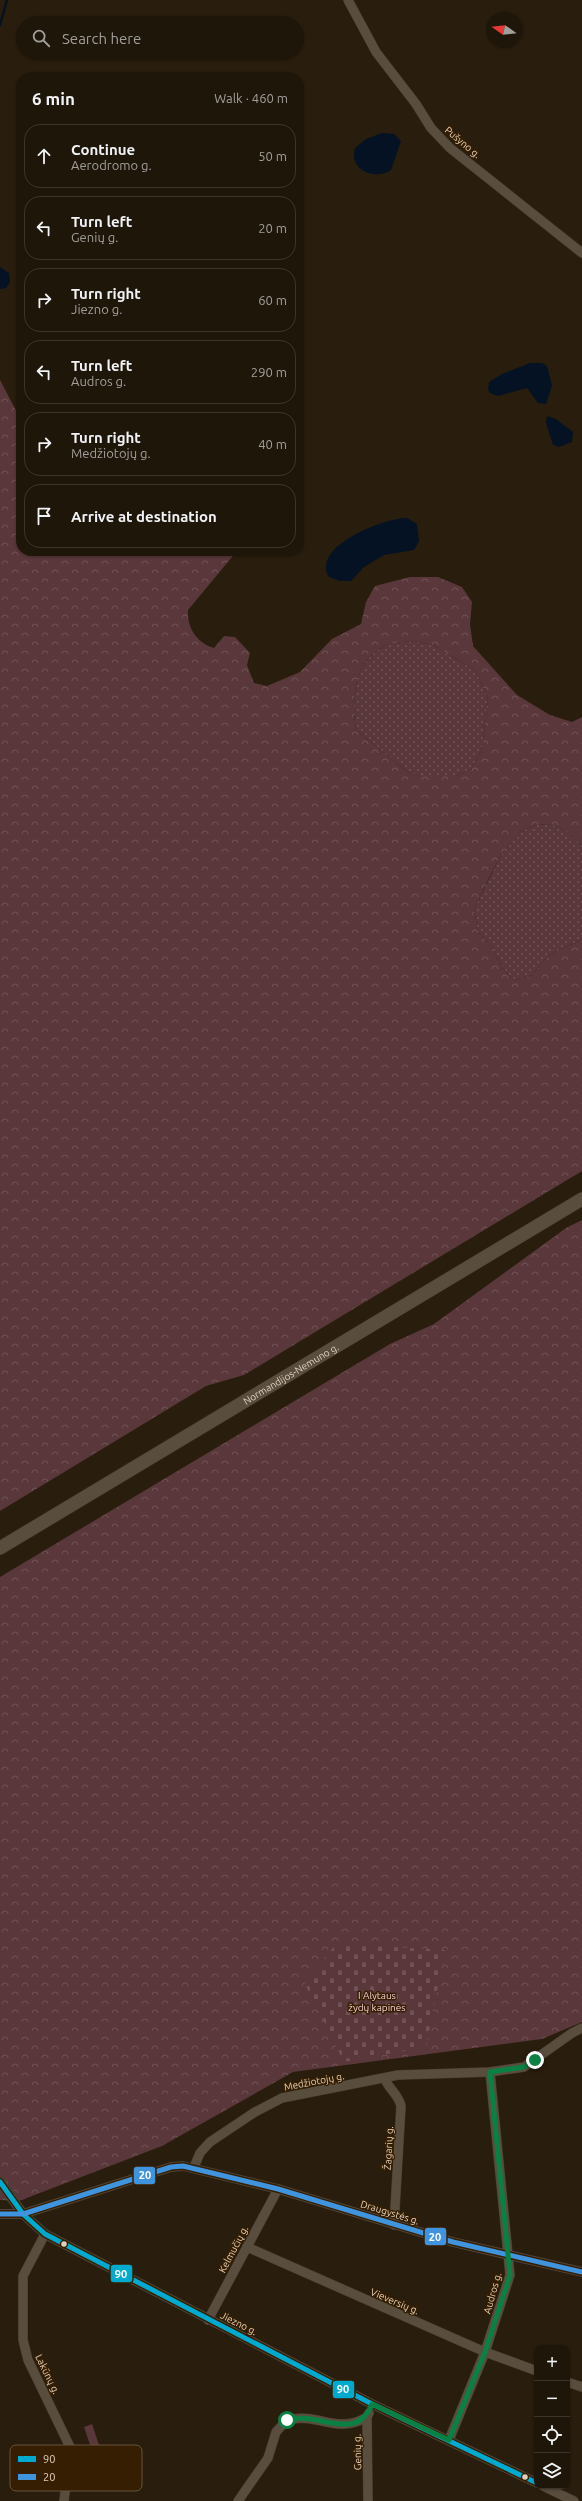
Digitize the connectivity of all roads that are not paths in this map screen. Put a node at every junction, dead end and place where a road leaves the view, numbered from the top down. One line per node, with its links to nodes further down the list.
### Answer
1 (348, 0): 2 (street, Pušyno g.)
2 (582, 253)
3 (582, 1199): 4 (main road, Normandijos-Nemuno g.)
4 (0, 1548)
5 (582, 2028): 6 (street, Medžiotojų g.)
6 (490, 2072): 7 (street, Medžiotojų g.); 16 (street, Audros g.)
7 (385, 2078): 8 (street, Medžiotojų g.); 13 (street, Žagarių g.)
8 (194, 2167): 10 (street, Draugystės g.); 12 (street)
9 (0, 2182): 12 (street, Jiezno g.)
10 (278, 2189): 13 (street, Draugystės g.); 15 (street, Kelmučių g.)
11 (0, 2214): 12 (street)
12 (23, 2214): 14 (street, Jiezno g.)
13 (394, 2225): 16 (street, Draugystės g.)
14 (45, 2234): 18 (street, Jiezno g.); 26 (street, Lakūnų g.)
15 (246, 2247): 18 (street, Kelmučių g.); 19 (street, Vieversių g.)
16 (509, 2256): 17 (street, Draugystės g.); 19 (street, Audros g.)
17 (582, 2272)
18 (208, 2320): 23 (street, Jiezno g.)
19 (485, 2352): 20 (street, Vieversių g.); 25 (street, Audros g.)
20 (534, 2370)
21 (570, 2383): 22 (street)
22 (582, 2387)
23 (372, 2404): 24 (street, Genių g.); 25 (street, Jiezno g.)
24 (367, 2417): 32 (street); 33 (street, Genių g.)
25 (449, 2440): 27 (street, Jiezno g.)
26 (69, 2445)
27 (534, 2482)
28 (549, 2489): 30 (street)
29 (65, 2491): 31 (street, Lakūnų g.)
30 (570, 2500)
31 (64, 2501)
32 (238, 2501)
33 (368, 2501)

